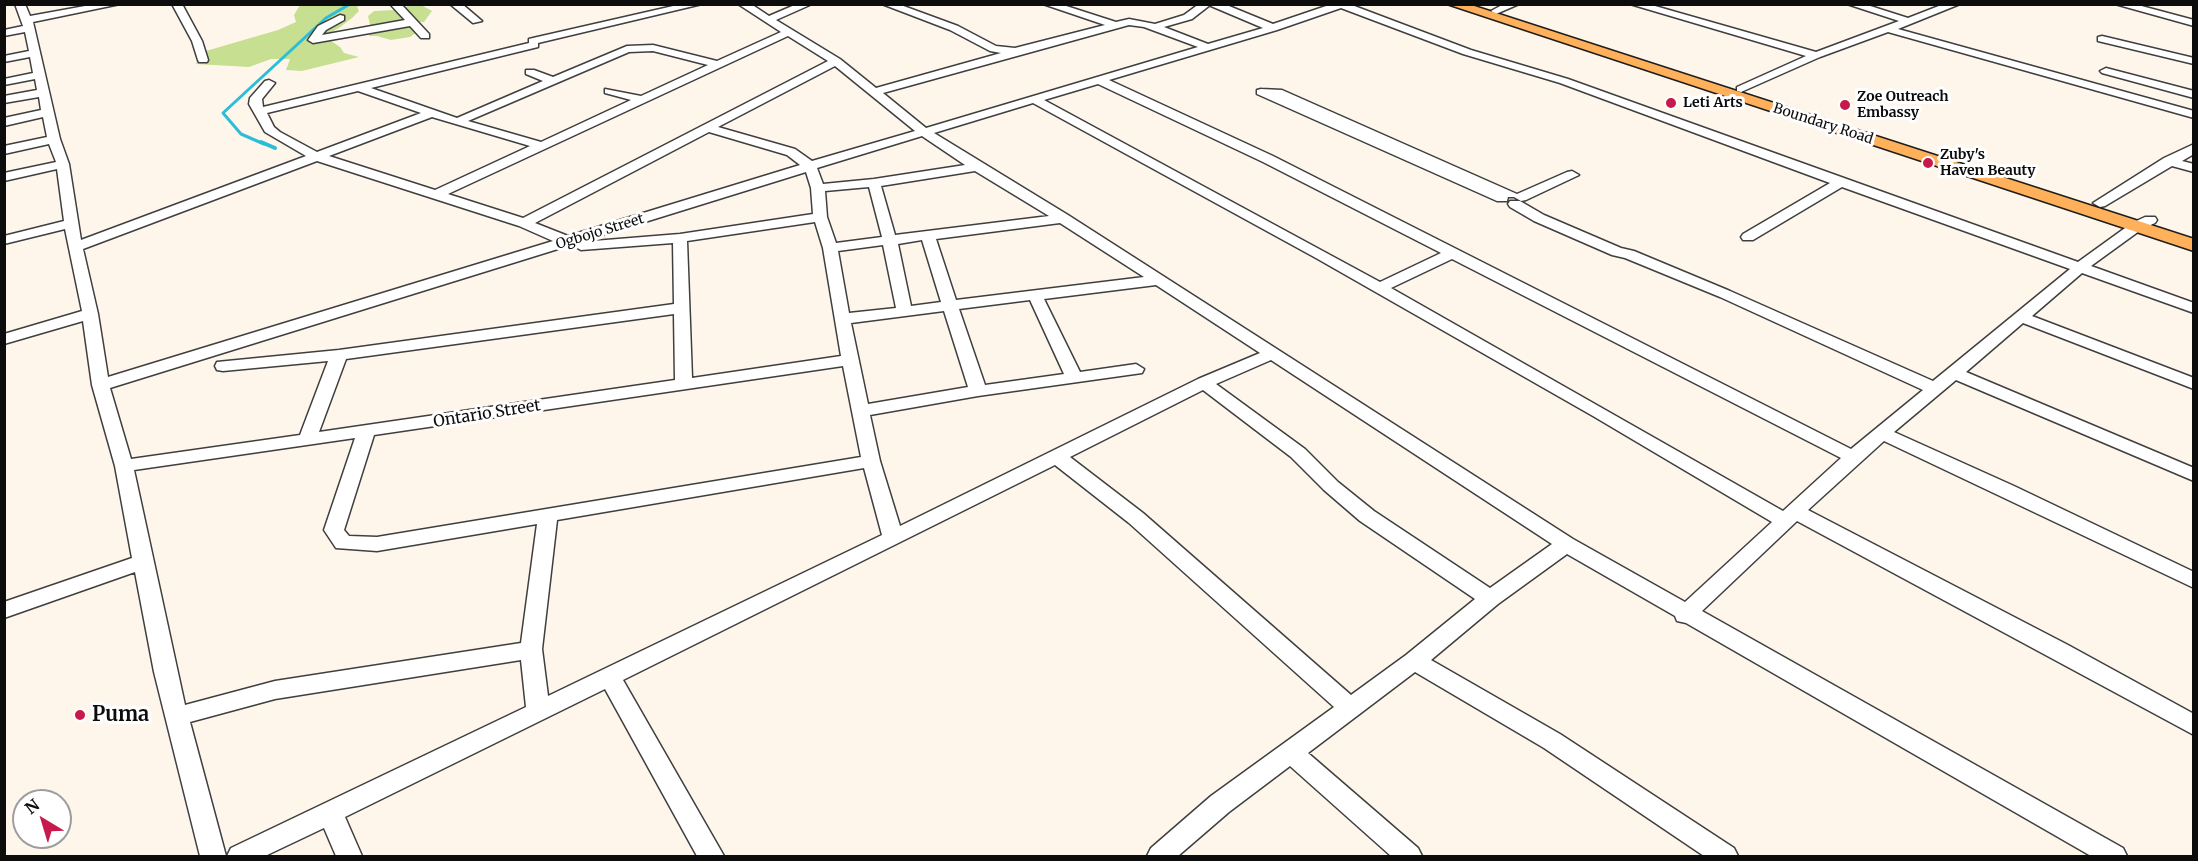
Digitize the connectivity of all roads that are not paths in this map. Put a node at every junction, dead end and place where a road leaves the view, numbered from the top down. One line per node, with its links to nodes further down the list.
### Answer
1 (115, 4): 24 (street)
2 (177, 4): 44 (street)
3 (395, 4): 29 (street)
4 (454, 4): 27 (street)
5 (697, 4): 21 (street)
6 (743, 4): 26 (street)
7 (807, 4): 26 (street)
8 (888, 4): 41 (street)
9 (1048, 4): 31 (street)
10 (1206, 4): 32 (street)
11 (1214, 4): 33 (street)
12 (1453, 4): 93 (main road, Boundary Road)
13 (1477, 4): 22 (main road, Boundary Road)
14 (1514, 4): 22 (street)
15 (1635, 4): 42 (street)
16 (1852, 4): 28 (street)
17 (1955, 4): 28 (street)
18 (2120, 4): 23 (street)
19 (2174, 4): 23 (street)
20 (1341, 5): 33 (street, Ogbojo Street); 83 (street)
21 (671, 7): 55 (street)
22 (1496, 10): 56 (main road, Boundary Road)
23 (2153, 13): 30 (street)
24 (22, 14): 36 (street); 40 (street)
25 (340, 18): 29 (street)
26 (767, 20): 35 (street)
27 (477, 21)
28 (1909, 21): 34 (street)
29 (412, 22): 37 (street)
30 (2193, 23)
31 (1116, 25): 32 (street); 41 (street)
32 (1155, 27): 39 (street)
33 (1273, 28): 39 (street, Ogbojo Street)
34 (1887, 29): 42 (street); 66 (street)
35 (789, 32): 45 (street); 47 (street)
36 (4, 33)
37 (425, 36)
38 (2102, 39): 46 (street)
39 (1207, 47): 50 (street, Ogbojo Street)
40 (34, 53): 43 (street); 54 (street)
41 (995, 53): 58 (street)
42 (1816, 55): 56 (street)
43 (4, 59)
44 (204, 60)
45 (836, 61): 58 (street); 69 (street)
46 (2193, 62)
47 (716, 64): 51 (street); 60 (street)
48 (2106, 71): 59 (street)
49 (530, 72): 51 (street)
50 (1099, 80): 61 (street, Ogbojo Street); 105 (street)
51 (554, 81): 68 (street)
52 (4, 82): 54 (street)
53 (269, 83): 63 (street)
54 (41, 84): 62 (street); 64 (street)
55 (358, 87): 63 (street); 65 (street)
56 (1741, 89): 88 (main road, Boundary Road)
57 (609, 91): 60 (street)
58 (874, 92): 70 (street)
59 (2193, 95)
60 (640, 99): 72 (street)
61 (1034, 99): 70 (street, Ogbojo Street); 108 (street)
62 (4, 100)
63 (260, 111): 75 (street)
64 (48, 112): 67 (street); 71 (street)
65 (432, 113): 68 (street); 75 (street)
66 (2193, 115)
67 (4, 122)
68 (457, 122): 72 (street)
69 (708, 128): 78 (street); 92 (street)
70 (924, 132): 78 (street, Ogbojo Street); 79 (street)
71 (54, 139): 74 (street); 77 (street)
72 (539, 145): 86 (street)
73 (2193, 148): 76 (street)
74 (4, 150)
75 (316, 156): 86 (street); 102 (street)
76 (2169, 161): 80 (street); 88 (street)
77 (63, 164): 82 (street); 91 (street)
78 (810, 166): 85 (street); 99 (street, Ogbojo Street)
79 (977, 167): 84 (street); 90 (street)
80 (2193, 168)
81 (1572, 175): 87 (street)
82 (4, 177)
83 (1842, 182): 96 (street); 106 (street)
84 (874, 183): 85 (street); 100 (street)
85 (818, 188): 89 (street)
86 (437, 194): 92 (street)
87 (1514, 199): 87 (street); 129 (street)
88 (2100, 203): 93 (main road, Boundary Road)
89 (820, 217): 97 (street); 103 (street)
90 (1063, 218): 95 (street); 107 (street)
91 (72, 223): 98 (street); 102 (street)
92 (524, 223): 99 (street)
93 (2143, 223): 94 (main road, Boundary Road); 101 (main road, Boundary Road); 106 (street)
94 (2193, 234)
95 (928, 237): 100 (street); 110 (street)
96 (1748, 237)
97 (680, 238): 104 (street); 111 (street)
98 (4, 240)
99 (569, 242): 104 (street, Ogbojo Street)
100 (890, 242): 103 (street); 113 (street)
101 (2193, 245)
102 (75, 247): 114 (street)
103 (831, 249): 116 (street)
104 (541, 250): 128 (street, Ogbojo Street)
105 (1452, 253): 108 (street); 136 (street)
106 (2081, 267): 112 (street); 115 (street)
107 (1158, 280): 109 (street); 118 (street)
108 (1379, 288): 141 (street)
109 (1035, 295): 110 (street); 124 (street)
110 (949, 307): 113 (street); 130 (street)
111 (680, 308): 119 (street); 126 (street)
112 (2193, 308)
113 (905, 313): 116 (street)
114 (90, 314): 117 (street); 128 (street)
115 (2021, 317): 123 (street); 127 (street)
116 (842, 319): 120 (street)
117 (4, 339)
118 (1272, 354): 125 (street); 143 (street)
119 (339, 355): 121 (street); 134 (street)
120 (850, 360): 126 (street, Ontario Street); 131 (street)
121 (223, 366)
122 (1136, 369): 124 (street)
123 (1954, 373): 129 (street); 139 (street)
124 (1074, 378): 130 (street)
125 (1204, 383): 135 (street); 146 (street)
126 (684, 384): 132 (street, Ontario Street)
127 (2193, 384)
128 (101, 385): 138 (street)
129 (1936, 388): 133 (street)
130 (978, 391): 131 (street)
131 (861, 411): 137 (street)
132 (366, 432): 134 (street, Ontario Street); 140 (street)
133 (1882, 433): 136 (street); 145 (street)
134 (307, 439): 138 (street, Ontario Street)
135 (1056, 456): 142 (street); 152 (street)
136 (1853, 457): 141 (street)
137 (871, 461): 140 (street); 142 (street)
138 (123, 466): 144 (street)
139 (2193, 475)
140 (548, 516): 149 (street)
141 (1790, 516): 148 (street); 155 (street)
142 (892, 537): 151 (street)
143 (1566, 544): 146 (street); 148 (street)
144 (142, 562): 147 (street); 154 (street)
145 (2193, 580)
146 (1490, 600): 150 (street)
147 (4, 610)
148 (1685, 615): 165 (street)
149 (531, 649): 153 (street); 154 (street)
150 (1414, 661): 152 (street); 164 (street)
151 (610, 677): 153 (street); 161 (street)
152 (1350, 707): 156 (street)
153 (538, 712): 157 (street)
154 (176, 717): 158 (street)
155 (2193, 726)
156 (1289, 751): 162 (street); 163 (street)
157 (330, 812): 159 (street); 160 (street)
158 (213, 856)
159 (240, 856)
160 (349, 856)
161 (711, 856)
162 (1160, 856)
163 (1409, 856)
164 (1725, 856)
165 (2114, 856)

